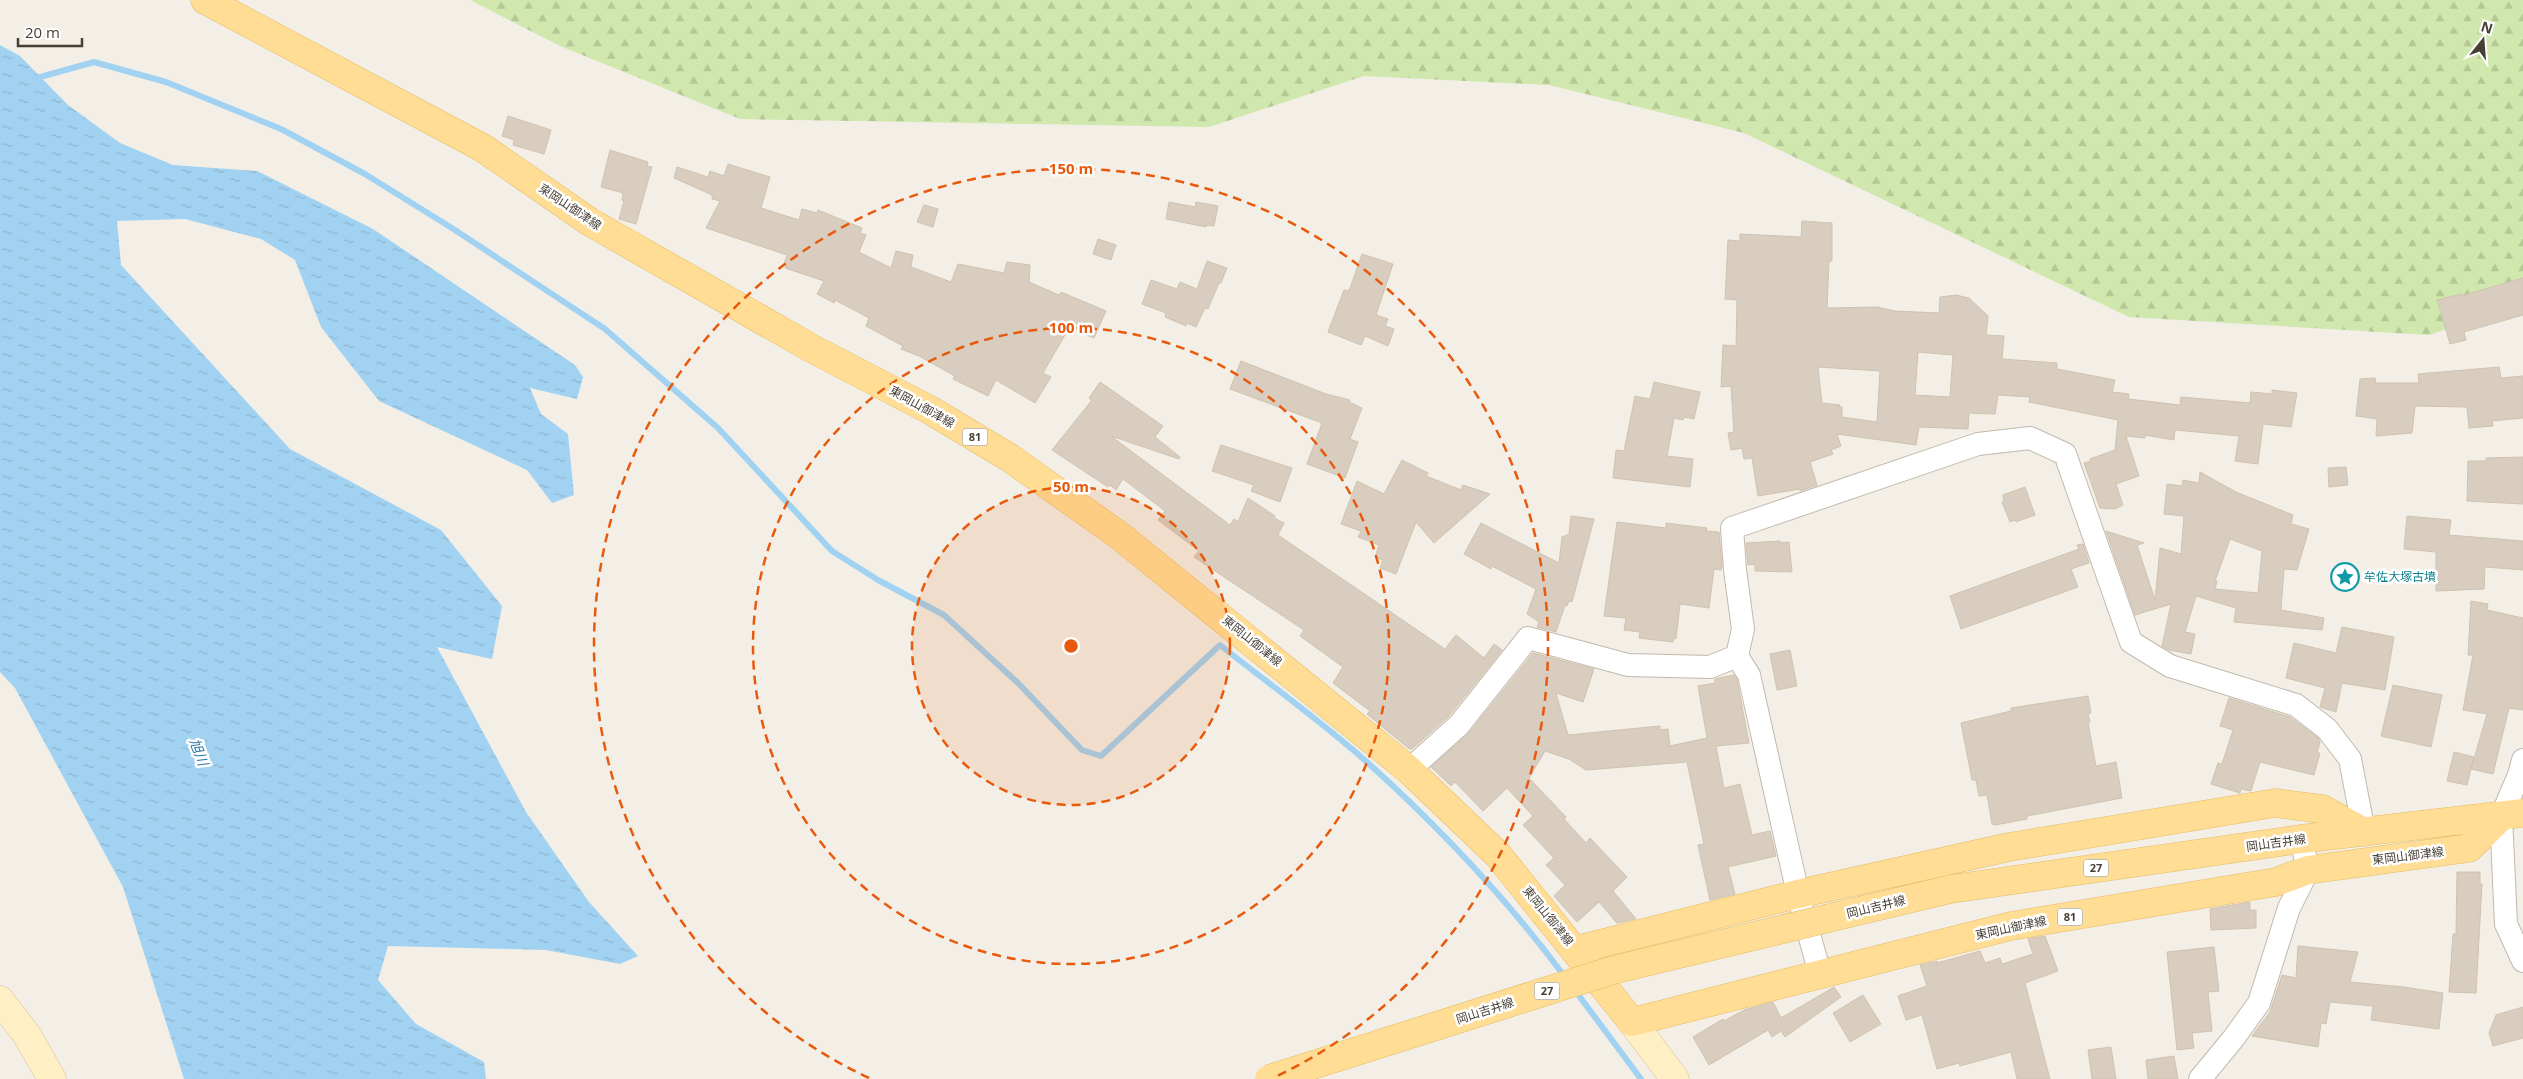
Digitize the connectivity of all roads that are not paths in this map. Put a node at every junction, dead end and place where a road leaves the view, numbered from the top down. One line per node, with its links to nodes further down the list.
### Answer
1 (205, 0): 4 (main road, 東岡山御津線 / 81)
2 (1738, 656): 4 (street); 6 (street); 9 (street)
3 (2523, 760): 5 (street)
4 (1409, 770): 10 (main road, 東岡山御津線 / 81)
5 (2516, 815): 6 (main road, 岡山吉井線 / 27); 8 (main road, 東岡山御津線 / 81); 11 (street)
6 (2364, 832): 7 (main road, 岡山吉井線 / 27); 9 (main road, 東岡山御津線)
7 (2301, 840): 8 (street); 16 (main road, 岡山吉井線 / 27, bridge)
8 (2308, 870): 12 (main road, 東岡山御津線 / 81); 18 (street)
9 (1798, 894): 10 (main road, 東岡山御津線); 12 (street)
10 (1576, 950): 14 (main road, 東岡山御津線 / 81)
11 (2523, 961)
12 (1820, 974): 14 (main road, 東岡山御津線 / 81)
13 (0, 1000): 15 (main road)
14 (1632, 1022): 17 (main road)
15 (52, 1079)
16 (1268, 1079)
17 (1675, 1079)
18 (2200, 1079)

